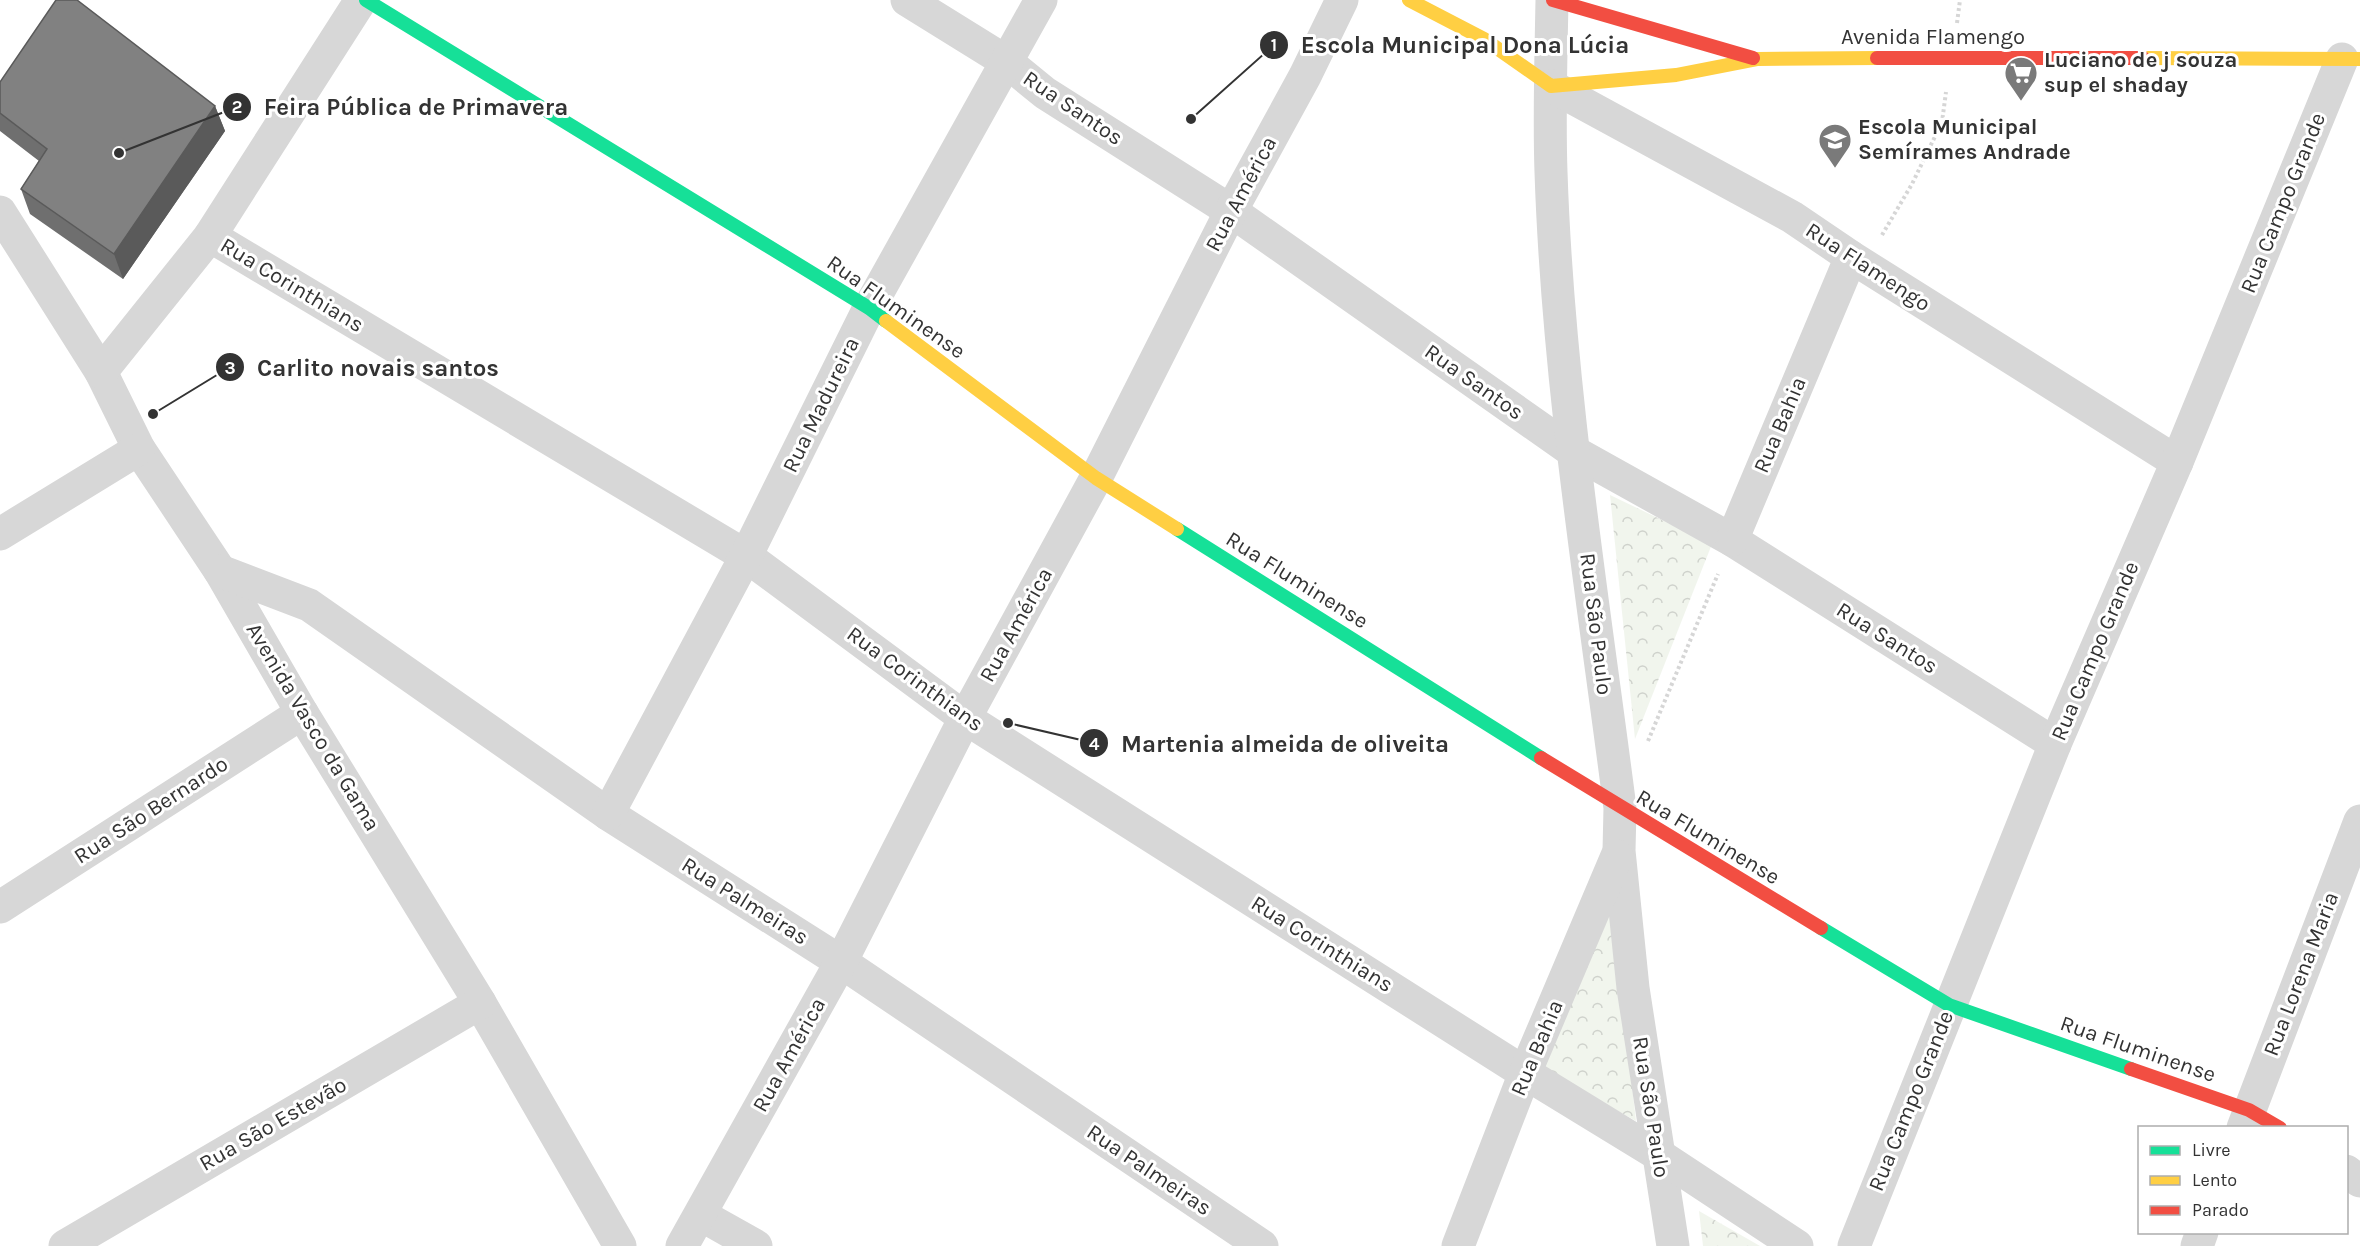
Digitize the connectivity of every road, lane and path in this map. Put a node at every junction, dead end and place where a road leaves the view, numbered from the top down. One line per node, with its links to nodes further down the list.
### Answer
1 (361, 0): 15 (street)
2 (366, 0): 17 (street, Rua Fluminense)
3 (907, 0): 11 (street, Rua Santos)
4 (1041, 0): 11 (street, Rua Madureira)
5 (1342, 0): 13 (street, Rua América)
6 (1409, 0): 12 (street)
7 (1553, 0): 9 (street, Avenida Flamengo); 12 (street, Rua São Paulo)
8 (1952, 57): 9 (street, Avenida Flamengo); 10 (street, Avenida Flamengo); 16 (path)
9 (1758, 59): 12 (street, Avenida Flamengo)
10 (2351, 59): 21 (street, Rua Campo Grande)
11 (1007, 62): 13 (street, Rua Santos); 17 (street, Rua Madureira)
12 (1551, 86): 16 (street, Rua Flamengo); 20 (street, Rua São Paulo)
13 (1231, 211): 20 (street, Rua Santos); 22 (street, Rua América)
14 (0, 212): 18 (street, Avenida Vasco da Gama)
15 (210, 236): 18 (street); 25 (street, Rua Corinthians)
16 (1851, 257): 21 (street, Rua Flamengo); 24 (street, Rua Bahia)
17 (869, 308): 22 (street, Rua Fluminense); 25 (street, Rua Madureira)
18 (101, 372): 19 (street, Avenida Vasco da Gama)
19 (139, 449): 23 (street); 26 (street, Avenida Vasco da Gama)
20 (1574, 452): 24 (street, Rua Santos); 31 (street, Rua São Paulo)
21 (2177, 462): 30 (street, Rua Campo Grande)
22 (1096, 478): 28 (street, Rua América); 31 (street, Rua Fluminense)
23 (0, 534)
24 (1732, 540): 29 (path); 30 (street, Rua Santos)
25 (746, 556): 28 (street, Rua Corinthians); 32 (street, Rua Madureira)
26 (220, 571): 27 (street, Avenida Vasco da Gama); 32 (street, Rua Palmeiras)
27 (302, 713): 35 (street, Rua São Bernardo); 37 (street, Avenida Vasco da Gama)
28 (965, 718): 36 (street, Rua América); 39 (street, Rua Corinthians)
29 (1647, 744)
30 (2055, 744): 38 (street, Rua Campo Grande)
31 (1620, 808): 34 (street, Rua São Paulo); 38 (street, Rua Fluminense)
32 (608, 814): 36 (street, Rua Palmeiras)
33 (2357, 835): 40 (street, Rua Lorena Maria)
34 (1619, 851): 39 (street, Rua Bahia); 42 (street, Rua São Paulo)
35 (0, 907)
36 (841, 962): 43 (street, Rua América); 48 (street, Rua Palmeiras)
37 (480, 1003): 44 (street, Rua São Estevão); 45 (street, Avenida Vasco da Gama)
38 (1949, 1005): 40 (street, Rua Fluminense); 52 (street, Rua Campo Grande)
39 (1525, 1073): 42 (street, Rua Corinthians); 49 (street, Rua Bahia)
40 (2246, 1119): 41 (street, Rua Fluminense)
41 (2272, 1126)
42 (1659, 1155): 50 (street, Rua São Paulo); 51 (street, Rua Corinthians)
43 (701, 1215): 46 (street, Rua América); 47 (street)
44 (65, 1246)
45 (620, 1246)
46 (682, 1246)
47 (756, 1246)
48 (1262, 1246)
49 (1458, 1246)
50 (1673, 1246)
51 (1797, 1246)
52 (1854, 1246)

